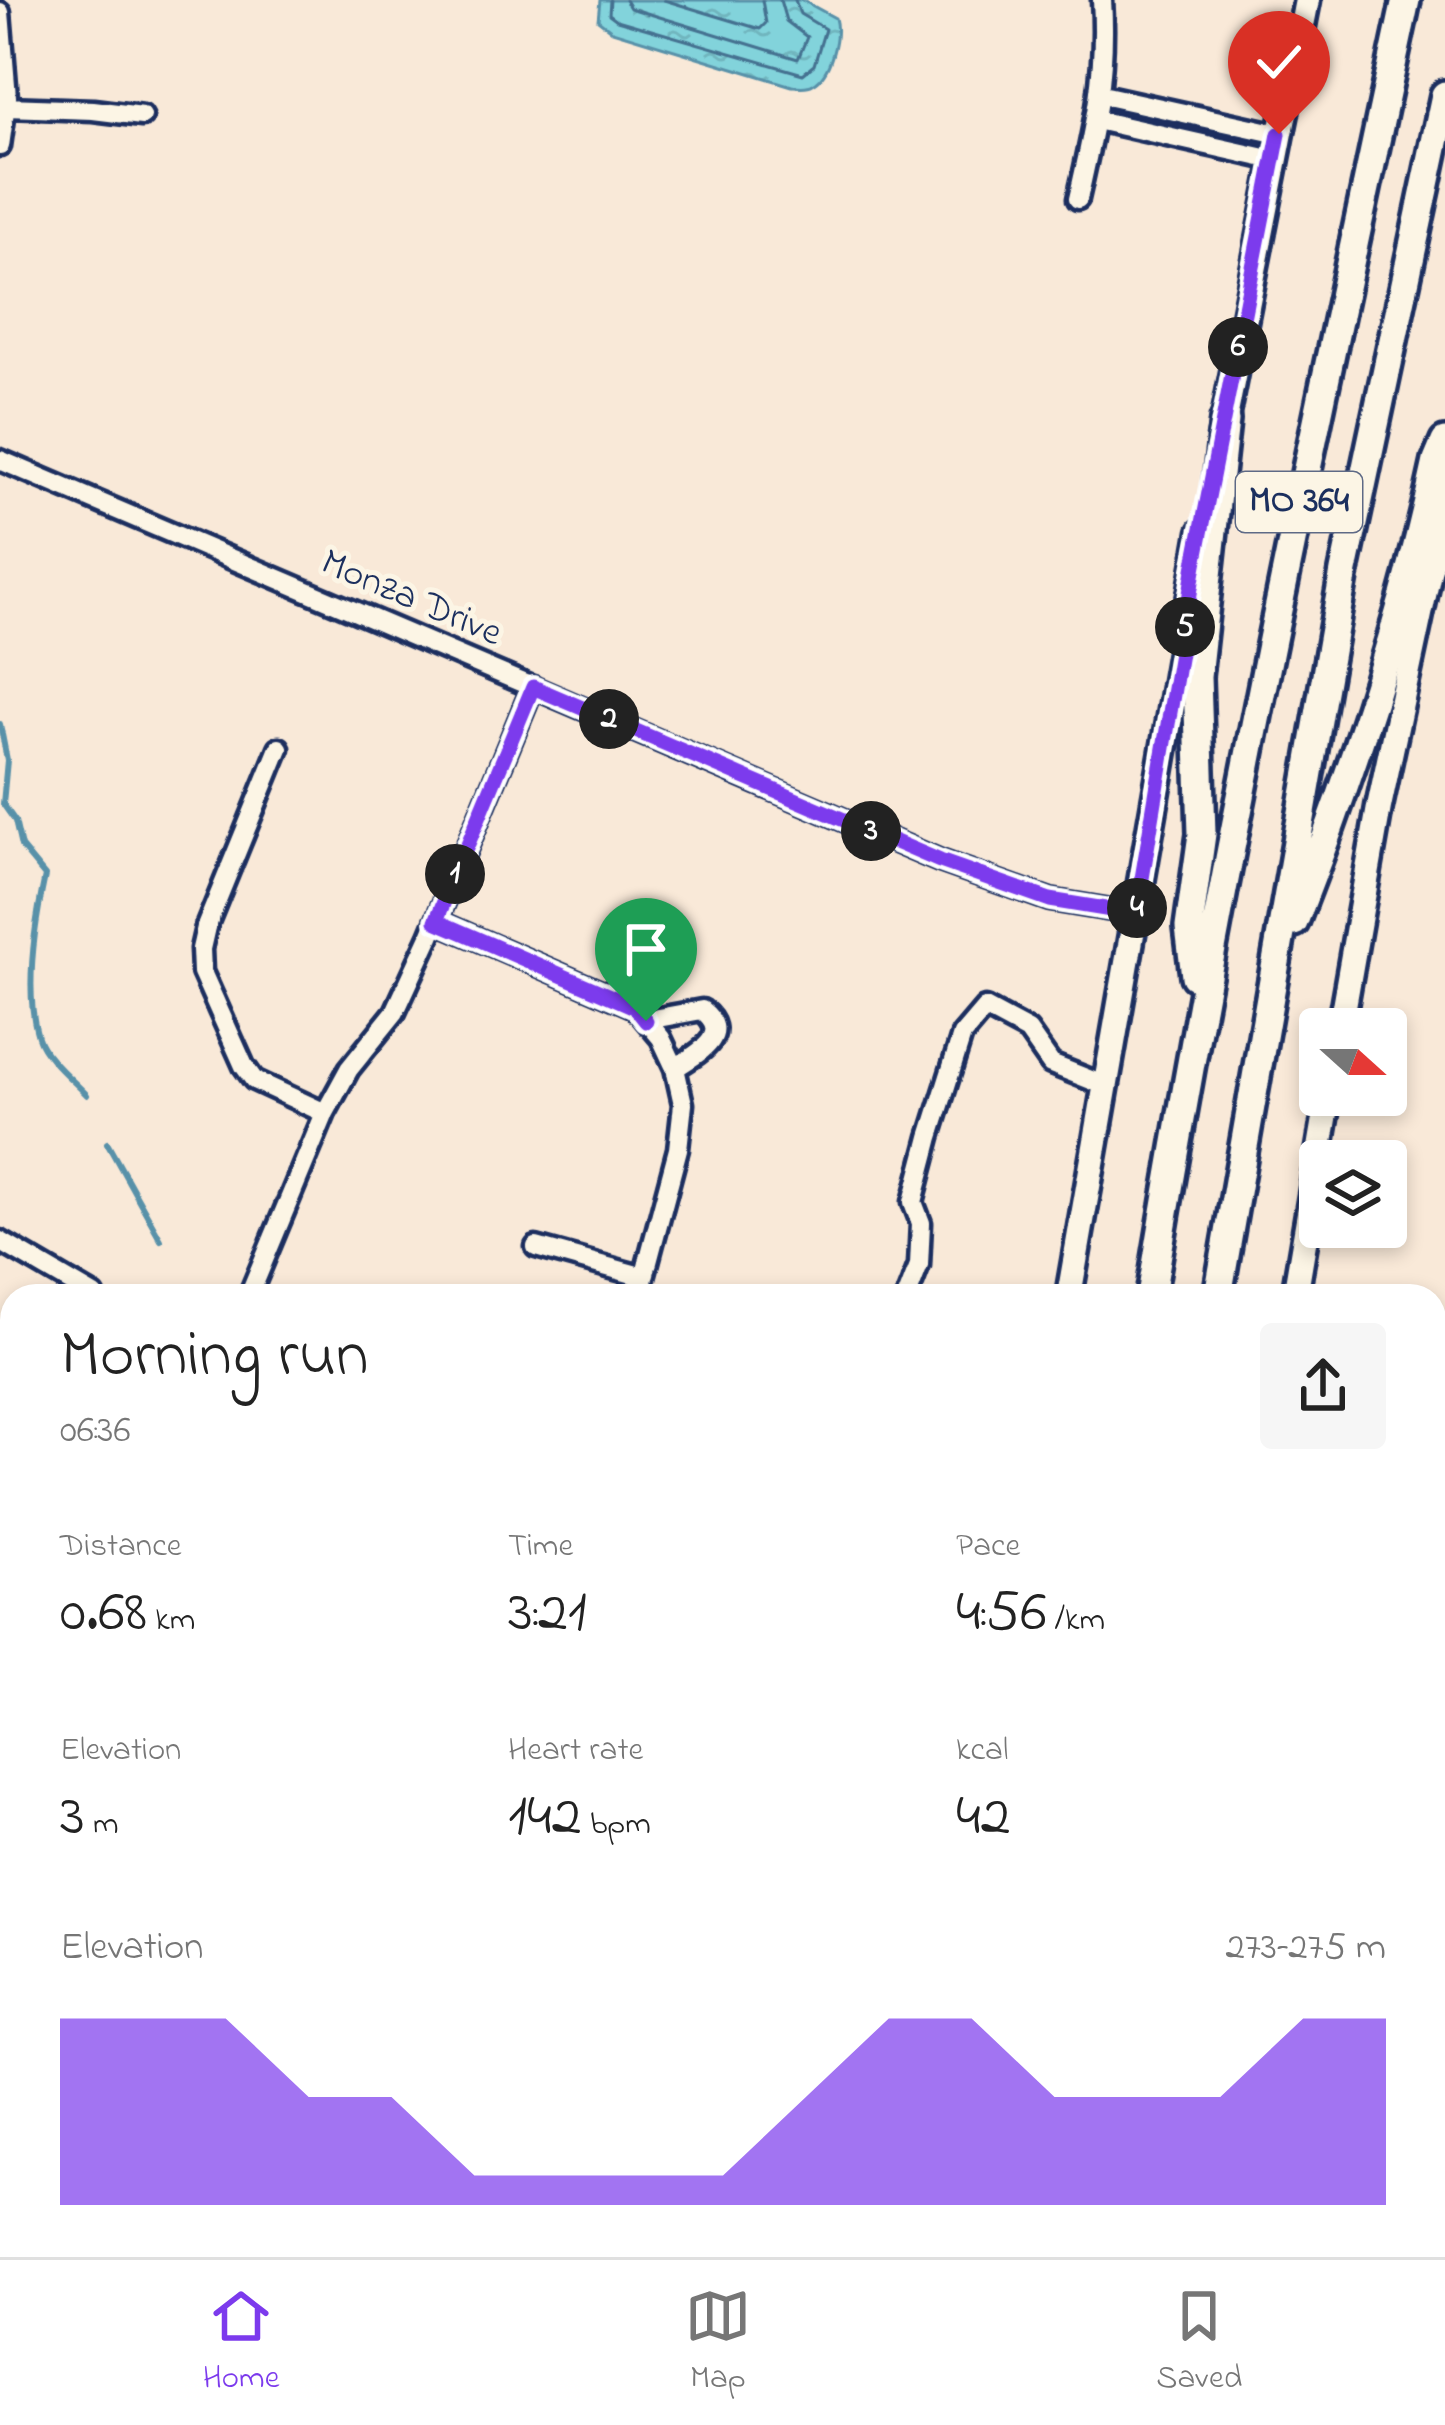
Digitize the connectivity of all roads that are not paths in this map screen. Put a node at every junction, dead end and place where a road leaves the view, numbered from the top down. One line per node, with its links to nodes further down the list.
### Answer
1 (1102, 0): 5 (street)
2 (1307, 0): 10 (main road)
3 (1406, 0): 23 (highway, MO 364)
4 (0, 13): 7 (street)
5 (1102, 95): 9 (street); 10 (street)
6 (1445, 95): 22 (highway, MO 364)
7 (7, 107): 8 (street); 11 (street)
8 (142, 116)
9 (1096, 120): 12 (street); 13 (street)
10 (1279, 134): 12 (main road)
11 (0, 146)
12 (1274, 160): 14 (main road)
13 (1078, 199)
14 (1225, 420): 20 (main road); 23 (highway)
15 (1445, 442): 22 (highway)
16 (0, 460): 18 (street, Monza Drive)
17 (1445, 497): 24 (main road)
18 (533, 687): 20 (street, Monza Drive); 21 (street)
19 (279, 748): 28 (street)
20 (1136, 914): 27 (main road)
21 (436, 921): 25 (street); 28 (street)
22 (1273, 976): 39 (highway, MO 364)
23 (1199, 1005): 38 (highway, MO 364)
24 (1344, 1008)
25 (646, 1021): 26 (street); 26 (street)
26 (675, 1068): 35 (street)
27 (1106, 1086): 36 (street); 37 (main road)
28 (325, 1113): 33 (street)
29 (1325, 1116): 40 (main road)
30 (0, 1241): 32 (street)
31 (536, 1247): 34 (street)
32 (73, 1284)
33 (254, 1284)
34 (636, 1284)
35 (642, 1284)
36 (912, 1284)
37 (1071, 1284)
38 (1153, 1284)
39 (1220, 1284)
40 (1297, 1284)

